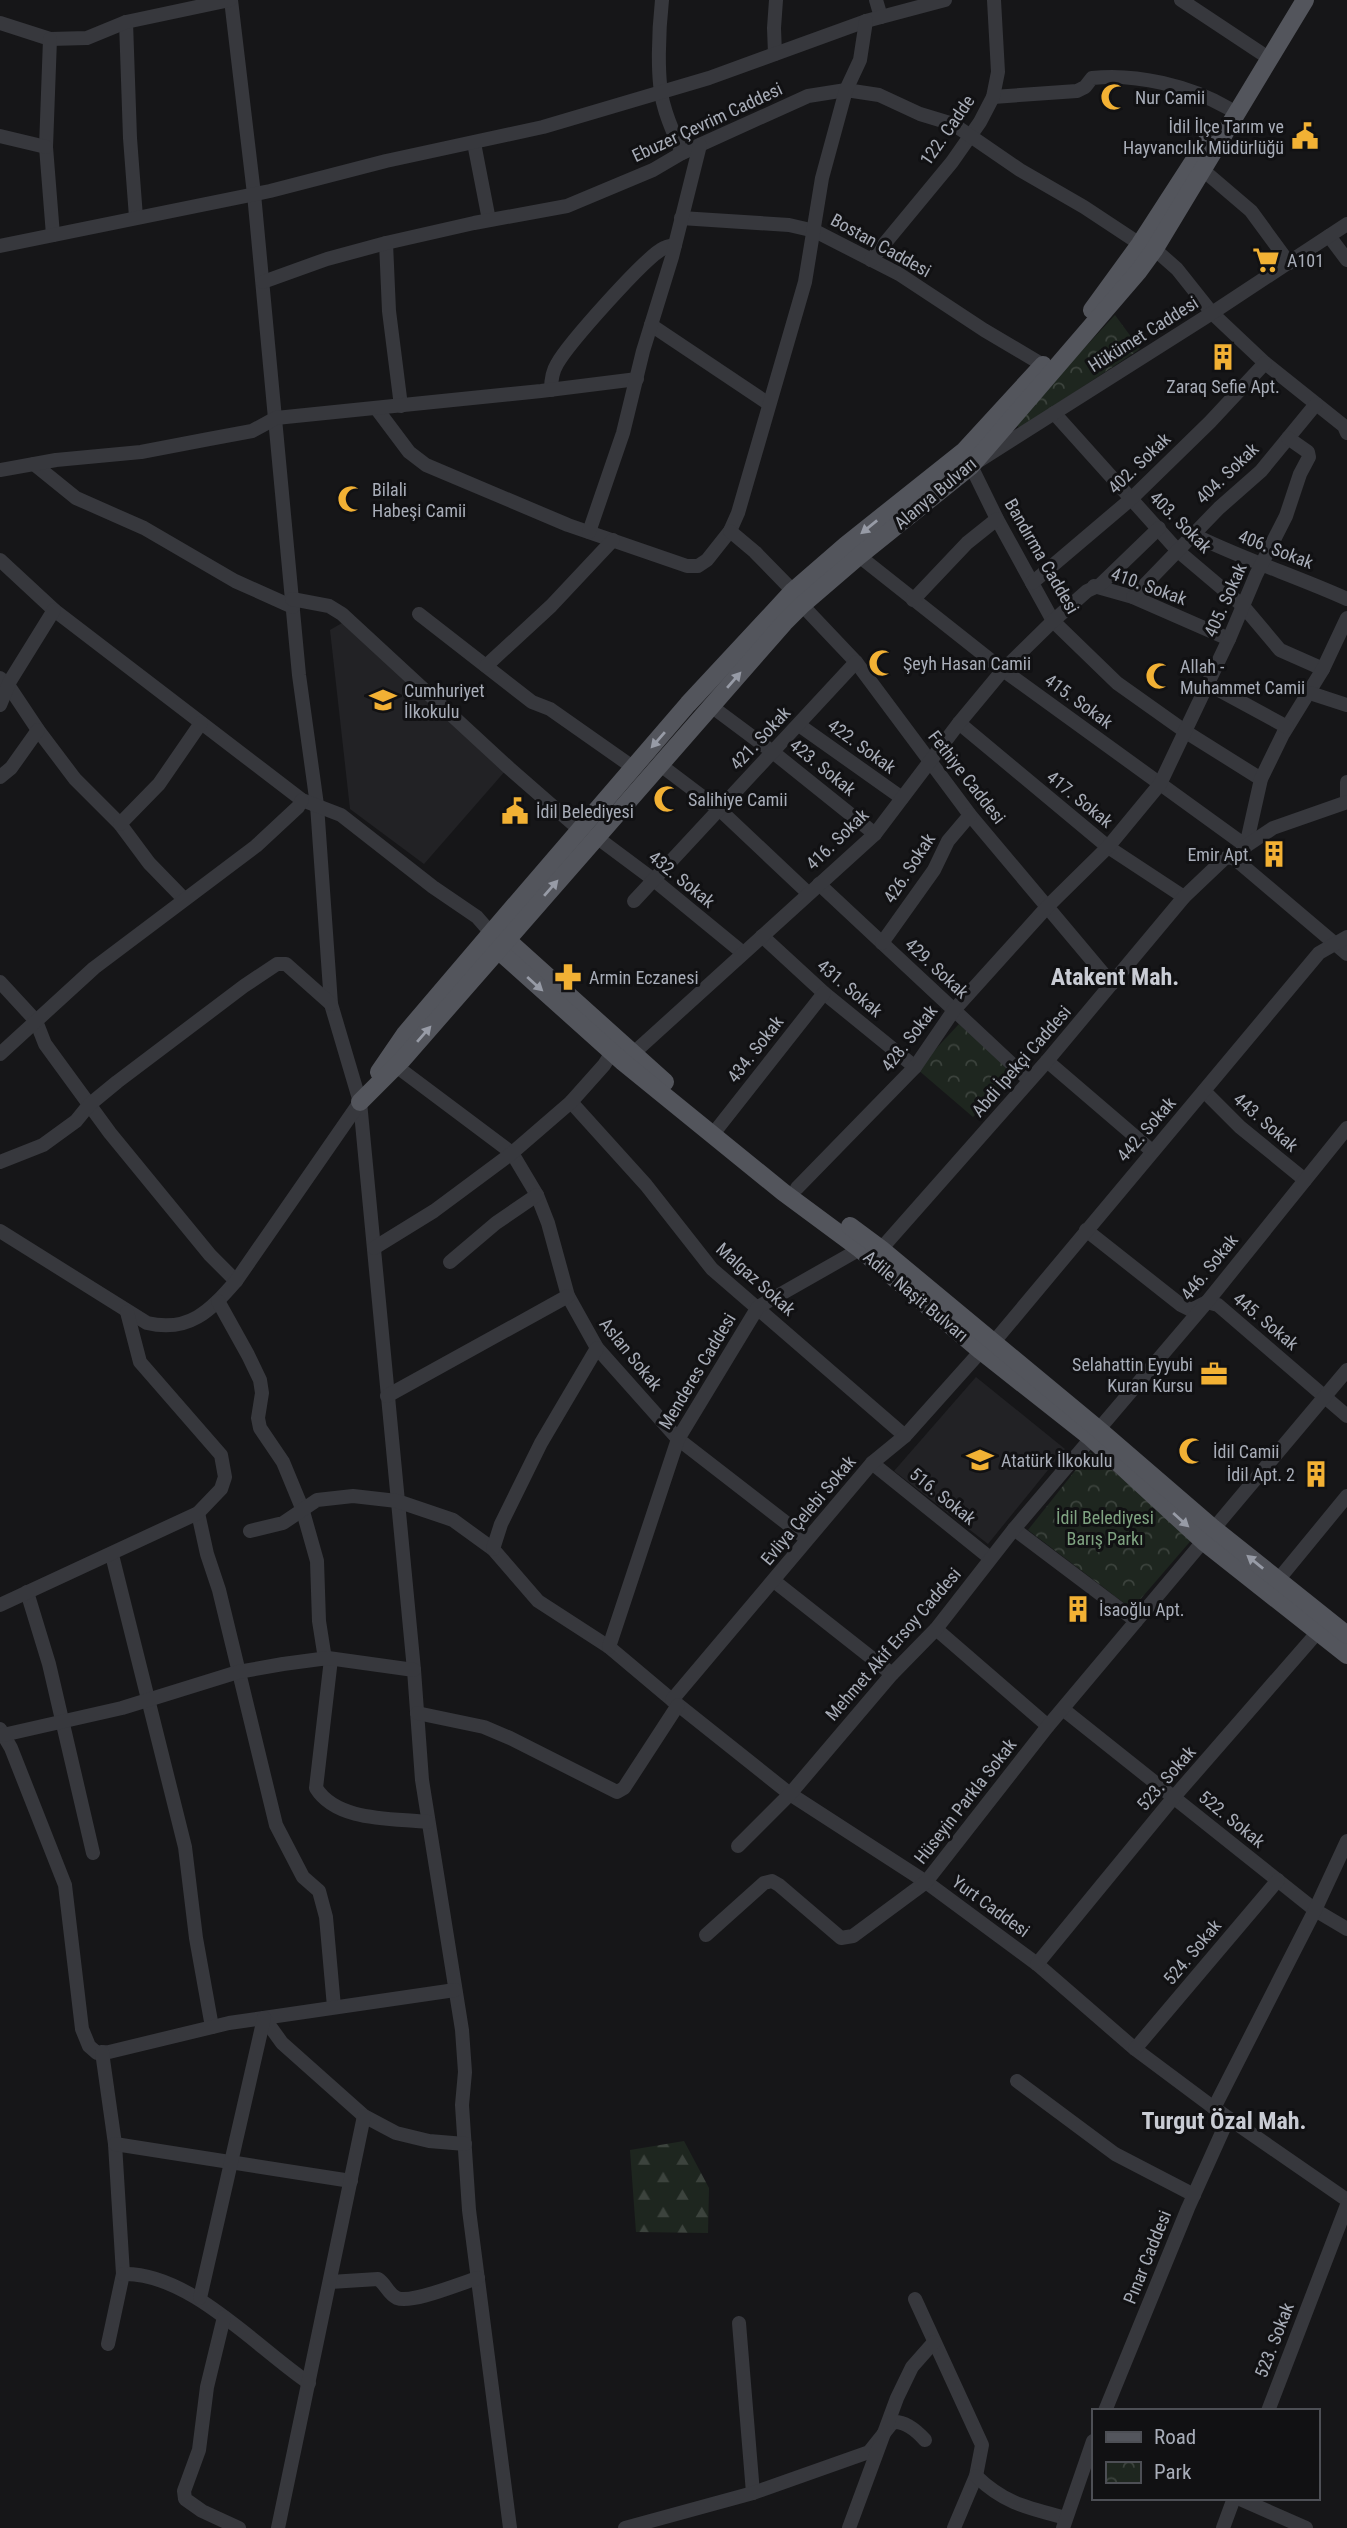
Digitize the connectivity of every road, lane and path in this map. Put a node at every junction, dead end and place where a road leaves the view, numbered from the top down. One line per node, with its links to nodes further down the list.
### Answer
1 (231, 0): 11 (street); 27 (street)
2 (662, 0): 17 (street)
3 (776, 0): 15 (street)
4 (876, 0): 10 (street)
5 (945, 0): 10 (street)
6 (994, 0): 18 (street, 122. Cadde)
7 (1181, 0): 14 (street)
8 (1292, 0): 14 (main road, Alanya Bulvarı)
9 (1306, 0): 26 (main road, Alanya Bulvarı)
10 (873, 19): 15 (street); 16 (street)
11 (126, 22): 13 (street); 28 (street)
12 (0, 23): 13 (street)
13 (50, 39): 24 (street)
14 (1261, 53): 19 (main road, Alanya Bulvarı)
15 (775, 54): 17 (street)
16 (846, 90): 21 (street, Ebuzer Çevrim Caddesi); 23 (street, Ebuzer Çevrim Caddesi); 32 (street)
17 (662, 93): 22 (street); 25 (street)
18 (993, 97): 19 (street); 21 (street, 122. Cadde)
19 (1228, 108): 38 (main road, Alanya Bulvarı)
20 (0, 136): 24 (street)
21 (970, 136): 38 (street, Ebuzer Çevrim Caddesi); 39 (street, 122. Cadde)
22 (474, 143): 27 (street); 30 (street)
23 (700, 145): 25 (street, Ebuzer Çevrim Caddesi); 29 (street)
24 (46, 147): 33 (street)
25 (682, 153): 30 (street, Ebuzer Çevrim Caddesi)
26 (1203, 170): 38 (main road, Alanya Bulvarı); 41 (street)
27 (254, 194): 28 (street); 42 (street)
28 (136, 217): 33 (street)
29 (681, 218): 32 (street, Bostan Caddesi); 36 (street)
30 (489, 220): 35 (street, Ebuzer Çevrim Caddesi)
31 (1347, 224): 34 (street, Hükümet Caddesi)
32 (815, 231): 39 (street, Bostan Caddesi); 49 (street)
33 (53, 235): 37 (street)
34 (1329, 236): 40 (street); 41 (street, Hükümet Caddesi)
35 (386, 243): 42 (street, Ebuzer Çevrim Caddesi); 51 (street)
36 (675, 245): 44 (street); 48 (street)
37 (0, 246)
38 (1147, 247): 43 (street, Ebuzer Çevrim Caddesi); 46 (main road, Alanya Bulvarı); 57 (main road, Alanya Bulvarı)
39 (871, 260): 46 (street, Bostan Caddesi)
40 (1347, 260)
41 (1289, 263): 43 (street, Hükümet Caddesi)
42 (263, 282): 54 (street)
43 (1212, 313): 45 (street, Ebuzer Çevrim Caddesi); 53 (street, Hükümet Caddesi)
44 (651, 325): 47 (street); 49 (street)
45 (1265, 363): 50 (street, Ebuzer Çevrim Caddesi); 60 (street, 402. Sokak)
46 (1043, 365): 57 (main road, Alanya Bulvarı)
47 (637, 379): 48 (street); 64 (street)
48 (551, 390): 51 (street)
49 (769, 404): 63 (street)
50 (1316, 404): 55 (street, Ebuzer Çevrim Caddesi); 56 (street, 404. Sokak)
51 (401, 406): 52 (street)
52 (376, 408): 54 (street); 64 (street)
53 (1054, 413): 57 (street, Hükümet Caddesi); 60 (street, 403. Sokak)
54 (276, 418): 58 (street); 77 (street)
55 (1346, 426)
56 (1288, 438): 65 (street, 404. Sokak); 70 (street, 405. Sokak)
57 (968, 458): 61 (street, Bandırma Caddesi); 68 (main road, Alanya Bulvarı); 74 (main road, Alanya Bulvarı, one-way to 74)
58 (34, 464): 59 (street); 77 (street, 432. Sokak)
59 (0, 470)
60 (1131, 499): 62 (street, 403. Sokak); 71 (street, 402. Sokak)
61 (997, 519): 71 (street, Bandırma Caddesi); 76 (street)
62 (1159, 528): 67 (street, 403. Sokak); 72 (street, 416. Sokak)
63 (730, 531): 66 (street); 74 (street, Fethiye Caddesi)
64 (589, 532): 66 (street)
65 (1192, 534): 67 (street, 404. Sokak); 70 (street, 406. Sokak)
66 (613, 540): 85 (street)
67 (1178, 551): 73 (street, 404. Sokak); 78 (street, 403. Sokak)
68 (859, 556): 74 (main road, Alanya Bulvarı); 76 (street, 415. Sokak)
69 (0, 560): 79 (street)
70 (1262, 565): 75 (street, 406. Sokak); 78 (street, 405. Sokak)
71 (1032, 583): 82 (street, Bandırma Caddesi)
72 (1094, 586): 73 (street, 410. Sokak); 82 (street, 416. Sokak)
73 (1133, 597): 83 (street, 410. Sokak)
74 (798, 598): 84 (street, Fethiye Caddesi); 93 (main road, Alanya Bulvarı, one-way to 74); 103 (main road, Alanya Bulvarı, one-way to 103)
75 (1347, 599)
76 (913, 600): 87 (street, 415. Sokak)
77 (293, 603): 110 (street); 114 (street, 432. Sokak)
78 (1243, 606): 83 (street, 405. Sokak); 86 (street, 403. Sokak)
79 (54, 610): 88 (street); 94 (street)
80 (419, 614): 85 (street)
81 (1347, 618): 86 (street)
82 (1053, 621): 87 (street, 416. Sokak); 99 (street, Bandırma Caddesi)
83 (1229, 639): 89 (street, 405. Sokak)
84 (856, 662): 96 (street, 421. Sokak); 101 (street, Fethiye Caddesi)
85 (486, 666): 103 (street)
86 (1323, 669): 90 (street)
87 (1003, 670): 95 (street, 416. Sokak); 107 (street, 415. Sokak)
88 (4, 681): 91 (street); 98 (street)
89 (1209, 684): 97 (street); 99 (street, 405. Sokak)
90 (1310, 693): 92 (street); 97 (street)
91 (0, 705)
92 (1347, 705)
93 (712, 706): 100 (street, 423. Sokak); 102 (main road, Alanya Bulvarı)
94 (201, 723): 110 (street); 113 (street)
95 (959, 723): 101 (street, 416. Sokak); 117 (street, 417. Sokak)
96 (799, 725): 100 (street, 421. Sokak); 108 (street, 422. Sokak)
97 (1287, 727): 105 (street)
98 (37, 730): 104 (street); 113 (street)
99 (1186, 732): 105 (street, Bandırma Caddesi); 107 (street, 405. Sokak)
100 (774, 752): 111 (street, 421. Sokak); 115 (street, 423. Sokak)
101 (930, 762): 108 (street, 416. Sokak); 112 (street, Fethiye Caddesi)
102 (659, 764): 111 (street, 429. Sokak); 114 (main road, Alanya Bulvarı)
103 (634, 768): 114 (main road, Alanya Bulvarı)
104 (0, 777)
105 (1261, 779): 116 (street)
106 (1347, 782): 109 (street)
107 (1160, 784): 116 (street, 415. Sokak); 117 (street, 405. Sokak)
108 (902, 798): 115 (street, 416. Sokak)
109 (1347, 802): 116 (street, Abdi İpekçi Caddesi)
110 (309, 803): 122 (street); 126 (street); 134 (street)
111 (720, 810): 119 (street, 421. Sokak); 120 (street, 429. Sokak)
112 (970, 815): 124 (street, Fethiye Caddesi); 128 (street, 426. Sokak)
113 (120, 824): 122 (street)
114 (588, 833): 119 (street, 432. Sokak); 126 (main road, Alanya Bulvarı)
115 (875, 834): 120 (street, 416. Sokak)
116 (1247, 846): 118 (street, Abdi İpekçi Caddesi)
117 (1108, 847): 121 (street, 417. Sokak); 124 (street, 405. Sokak)
118 (1229, 857): 121 (street, Abdi İpekçi Caddesi); 127 (street)
119 (654, 880): 123 (street, 421. Sokak); 129 (street, 432. Sokak)
120 (813, 889): 125 (street, 416. Sokak); 128 (street, 429. Sokak)
121 (1184, 897): 132 (street, Abdi İpekçi Caddesi)
122 (184, 899): 136 (street)
123 (634, 901)
124 (1047, 907): 132 (street, Fethiye Caddesi); 135 (street, 428. Sokak)
125 (762, 936): 129 (street, 416. Sokak); 133 (street, 431. Sokak)
126 (498, 941): 137 (main road, Adile Naşit Bulvarı); 140 (main road, one-way to 126); 145 (main road)
127 (1340, 941): 130 (street); 143 (street, 442. Sokak)
128 (882, 943): 135 (street, 429. Sokak)
129 (743, 953): 137 (street, 416. Sokak)
130 (1347, 954)
131 (0, 982): 136 (street)
132 (1112, 984): 139 (street, Abdi İpekçi Caddesi)
133 (824, 993): 141 (street, 431. Sokak); 148 (street, 434. Sokak)
134 (331, 1004): 145 (street); 146 (street)
135 (954, 1010): 141 (street, 428. Sokak); 142 (street, 429. Sokak)
136 (36, 1021): 138 (street); 146 (street)
137 (622, 1052): 144 (street, 416. Sokak); 148 (main road, Adile Naşit Bulvarı); 158 (main road, Adile Naşit Bulvarı)
138 (0, 1054)
139 (1046, 1061): 142 (street, Abdi İpekçi Caddesi); 149 (street)
140 (396, 1066): 145 (main road); 150 (street, Aslan Sokak)
141 (915, 1067): 153 (street, 428. Sokak)
142 (1029, 1080): 159 (street, Abdi İpekçi Caddesi)
143 (1204, 1091): 149 (street, 442. Sokak); 152 (street, 443. Sokak)
144 (571, 1101): 150 (street, 416. Sokak); 165 (street, Malgaz Sokak)
145 (360, 1102): 157 (street); 161 (street)
146 (89, 1105): 151 (street); 161 (street)
147 (1347, 1128): 152 (street, 446. Sokak)
148 (718, 1129): 153 (main road, Adile Naşit Bulvarı)
149 (1152, 1151): 155 (street, 442. Sokak)
150 (512, 1153): 154 (street, Aslan Sokak); 157 (street, 416. Sokak)
151 (0, 1162)
152 (1305, 1180): 164 (street, 446. Sokak)
153 (797, 1188): 159 (main road, Adile Naşit Bulvarı)
154 (537, 1195): 160 (street); 162 (street, Aslan Sokak)
155 (1086, 1230): 164 (street, 445. Sokak); 167 (street, 442. Sokak)
156 (0, 1231): 166 (street)
157 (374, 1248): 170 (street)
158 (860, 1249): 165 (street, Menderes Caddesi); 167 (main road, Adile Naşit Bulvarı)
159 (881, 1249): 167 (main road, Adile Naşit Bulvarı)
160 (450, 1262)
161 (236, 1281): 163 (street)
162 (568, 1296): 168 (street, Aslan Sokak); 170 (street)
163 (218, 1301): 166 (street); 179 (street)
164 (1207, 1303): 171 (street, 445. Sokak); 173 (street, 446. Sokak)
165 (758, 1307): 174 (street, Malgaz Sokak); 175 (street, Menderes Caddesi)
166 (127, 1312): 180 (street)
167 (987, 1347): 173 (main road, Adile Naşit Bulvarı); 174 (street, Evliya Çelebi Sokak)
168 (597, 1349): 175 (street, Aslan Sokak); 185 (street)
169 (1347, 1370): 171 (street, Hüseyin Parkla Sokak)
170 (387, 1396): 178 (street)
171 (1325, 1396): 172 (street, 445. Sokak); 183 (street, Hüseyin Parkla Sokak)
172 (1347, 1416)
173 (1094, 1433): 181 (street, Mehmet Akif Ersoy Caddesi); 183 (main road, Adile Naşit Bulvarı)
174 (905, 1436): 176 (street, Evliya Çelebi Sokak)
175 (678, 1439): 184 (street, Aslan Sokak); 196 (street, Menderes Caddesi)
176 (872, 1463): 184 (street, Evliya Çelebi Sokak); 187 (street, 516. Sokak)
177 (1347, 1496): 188 (street)
178 (397, 1501): 179 (street, Yurt Caddesi); 185 (street, Yurt Caddesi); 199 (street)
179 (302, 1508): 182 (street, Yurt Caddesi); 198 (street)
180 (198, 1513): 186 (street); 200 (street)
181 (1014, 1529): 187 (street, Mehmet Akif Ersoy Caddesi); 192 (street)
182 (250, 1531)
183 (1209, 1535): 188 (main road, Adile Naşit Bulvarı, one-way to 183); 192 (street, Hüseyin Parkla Sokak); 193 (main road, Adile Naşit Bulvarı)
184 (807, 1539): 189 (street, Evliya Çelebi Sokak)
185 (493, 1549): 196 (street, Yurt Caddesi)
186 (112, 1555): 190 (street); 202 (street)
187 (990, 1558): 194 (street, Mehmet Akif Ersoy Caddesi)
188 (1278, 1580): 193 (main road, Adile Naşit Bulvarı)
189 (774, 1581): 201 (street); 203 (street, Evliya Çelebi Sokak)
190 (27, 1592): 191 (street); 206 (street)
191 (0, 1605)
192 (1136, 1621): 204 (street, Hüseyin Parkla Sokak)
193 (1324, 1626): 195 (main road, Adile Naşit Bulvarı); 197 (main road, Adile Naşit Bulvarı); 210 (street, 523. Sokak)
194 (936, 1629): 201 (street, Mehmet Akif Ersoy Caddesi); 207 (street)
195 (1347, 1636)
196 (609, 1647): 203 (street, Yurt Caddesi)
197 (1347, 1655)
198 (328, 1659): 199 (street); 200 (street); 211 (street)
199 (414, 1670): 205 (street)
200 (238, 1672): 202 (street); 222 (street)
201 (892, 1674): 209 (street, Mehmet Akif Ersoy Caddesi)
202 (147, 1700): 206 (street); 224 (street)
203 (675, 1703): 205 (street, Evliya Çelebi Sokak); 209 (street, Yurt Caddesi)
204 (1064, 1710): 207 (street, Hüseyin Parkla Sokak); 210 (street, 522. Sokak)
205 (417, 1713): 211 (street)
206 (60, 1720): 208 (street); 214 (street)
207 (1048, 1726): 216 (street, Hüseyin Parkla Sokak)
208 (2, 1732): 226 (street)
209 (790, 1794): 213 (street, Mehmet Akif Ersoy Caddesi); 216 (street, Yurt Caddesi)
210 (1174, 1797): 215 (street, 522. Sokak); 220 (street, 523. Sokak)
211 (428, 1822): 221 (street)
212 (1347, 1841): 217 (street)
213 (738, 1846)
214 (93, 1853)
215 (1278, 1880): 217 (street, 522. Sokak); 225 (street, 524. Sokak)
216 (926, 1882): 219 (street, Hüseyin Parkla Sokak); 220 (street, Yurt Caddesi)
217 (1315, 1910): 218 (street, 522. Sokak); 228 (street)
218 (1347, 1929)
219 (706, 1935)
220 (1037, 1964): 225 (street, Yurt Caddesi)
221 (455, 1990): 222 (street); 232 (street)
222 (334, 2007): 223 (street)
223 (264, 2018): 224 (street); 229 (street); 233 (street)
224 (212, 2027): 226 (street)
225 (1135, 2049): 228 (street, Yurt Caddesi)
226 (102, 2052): 231 (street)
227 (1017, 2081): 235 (street)
228 (1214, 2108): 230 (street, Yurt Caddesi)
229 (364, 2116): 232 (street); 234 (street)
230 (1228, 2119): 235 (street, Pınar Caddesi); 236 (street, Yurt Caddesi)
231 (115, 2144): 233 (street); 238 (street)
232 (465, 2144): 239 (street)
233 (232, 2163): 234 (street); 241 (street)
234 (351, 2181): 240 (street)
235 (1194, 2195): 248 (street, Pınar Caddesi)
236 (1347, 2200)
237 (1347, 2205): 249 (street, 523. Sokak)
238 (123, 2274): 241 (street); 246 (street)
239 (478, 2278): 240 (street); 260 (street)
240 (330, 2282): 247 (street)
241 (200, 2298): 243 (street)
242 (915, 2300): 245 (street)
243 (224, 2317): 247 (street); 258 (street)
244 (739, 2323): 254 (street)
245 (934, 2342): 250 (street); 253 (street)
246 (108, 2344)
247 (309, 2383): 259 (street)
248 (1106, 2409)
249 (1269, 2409)
250 (887, 2430): 251 (street); 254 (street); 262 (street)
251 (925, 2440)
252 (1092, 2444): 257 (street)
253 (976, 2476): 257 (street); 263 (street)
254 (753, 2493): 261 (street)
255 (1235, 2500): 264 (street)
256 (1241, 2500): 265 (street)
257 (1065, 2523)
258 (239, 2528)
259 (278, 2528)
260 (510, 2528)
261 (625, 2528)
262 (849, 2528)
263 (954, 2528)
264 (1223, 2528)
265 (1306, 2528)

